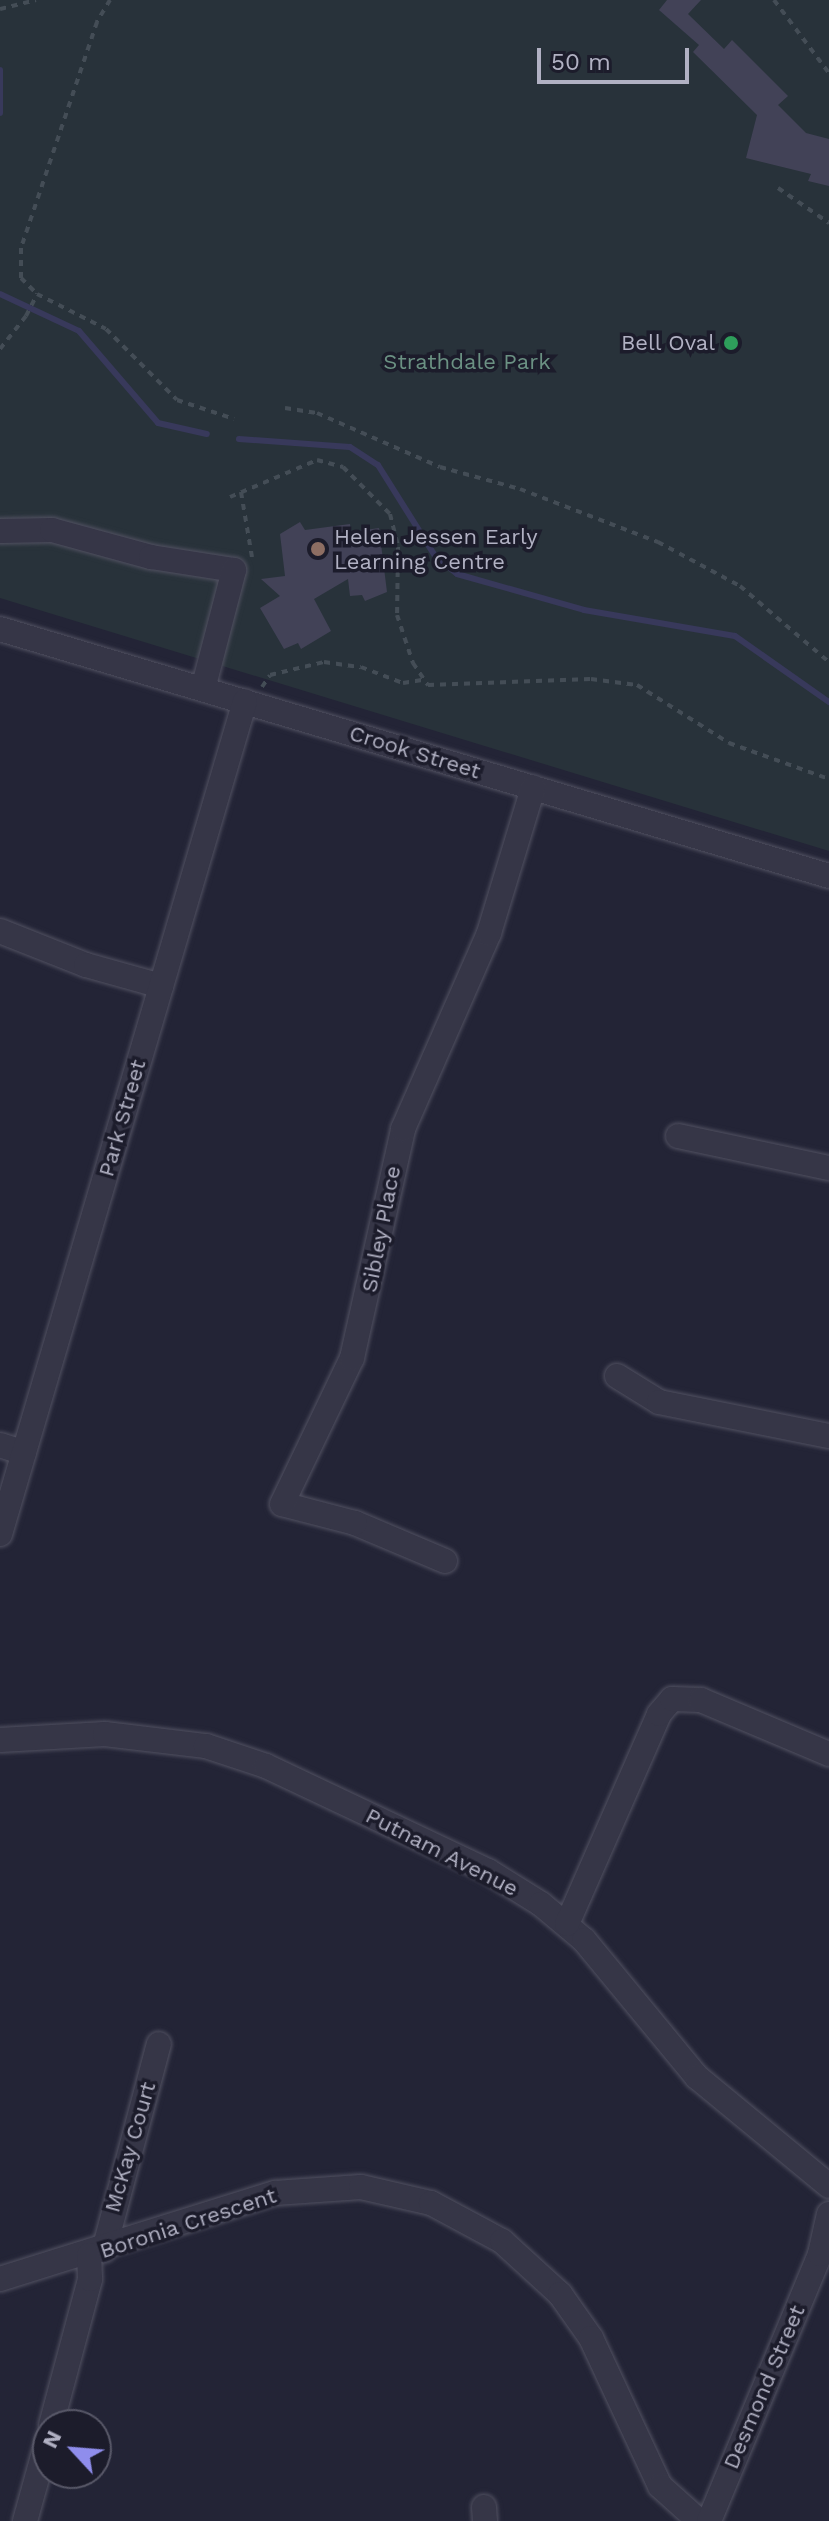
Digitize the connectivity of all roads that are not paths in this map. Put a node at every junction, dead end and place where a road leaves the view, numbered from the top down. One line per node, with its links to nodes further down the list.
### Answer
1 (0, 531): 3 (street)
2 (0, 629): 3 (street, Crook Street)
3 (203, 689): 4 (street, Crook Street)
4 (251, 703): 5 (street, Crook Street); 8 (street, Park Street)
5 (533, 788): 6 (street, Crook Street); 16 (street, Sibley Place)
6 (829, 876)
7 (0, 931): 8 (street)
8 (161, 986): 14 (street, Park Street)
9 (678, 1136): 10 (street)
10 (829, 1168)
11 (617, 1376): 12 (street)
12 (829, 1436)
13 (0, 1445): 14 (street)
14 (24, 1453): 15 (street, Park Street)
15 (0, 1534)
16 (445, 1561)
17 (0, 1740): 19 (street, Putnam Avenue)
18 (829, 1754): 19 (street)
19 (567, 1924): 21 (street, Putnam Avenue)
20 (159, 2044): 26 (street, McKay Court)
21 (791, 2152): 22 (street, Putnam Avenue); 23 (street, Putnam Avenue)
22 (829, 2160)
23 (829, 2186)
24 (829, 2214): 25 (street, Desmond Street)
25 (824, 2246): 32 (street, Desmond Street)
26 (97, 2252): 27 (street, Boronia Crescent); 28 (street, McKay Court); 31 (street, Boronia Crescent)
27 (0, 2279)
28 (55, 2409)
29 (34, 2489): 30 (street)
30 (25, 2521)
31 (699, 2521)
32 (709, 2521)

